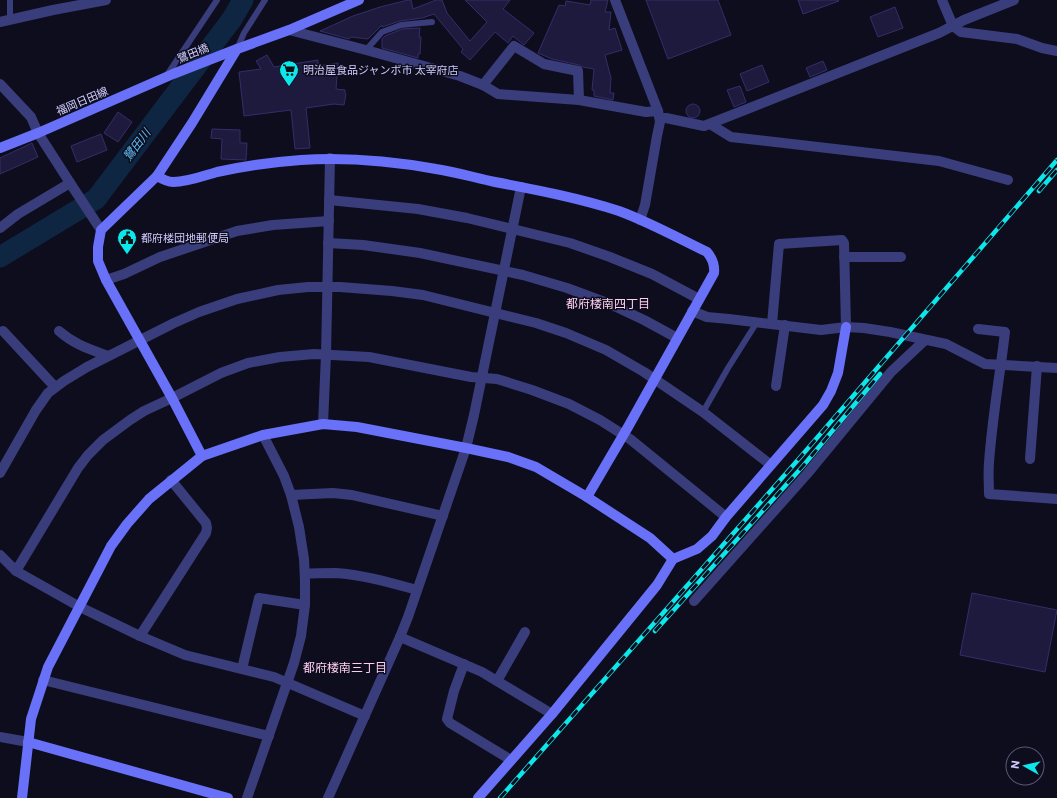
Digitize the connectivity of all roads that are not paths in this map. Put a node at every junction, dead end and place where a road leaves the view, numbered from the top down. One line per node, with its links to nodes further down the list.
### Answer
1 (10, 0): 10 (lane)
2 (106, 0): 10 (street)
3 (217, 0): 17 (lane)
4 (265, 0): 14 (lane)
5 (359, 0): 13 (street)
6 (616, 0): 21 (street)
7 (942, 0): 12 (street)
8 (1014, 0): 9 (street)
9 (1004, 2): 12 (street)
10 (5, 20)
11 (432, 22): 15 (lane)
12 (953, 26): 16 (street); 22 (street)
13 (288, 30): 14 (street); 15 (street)
14 (237, 49): 17 (street, 鷺田橋); 26 (street)
15 (366, 50): 19 (street)
16 (1057, 51)
17 (169, 76): 23 (street, 福岡日田線)
18 (0, 84): 23 (street)
19 (483, 85): 20 (street); 20 (street)
20 (579, 100): 21 (street)
21 (659, 115): 22 (street); 31 (street)
22 (710, 124): 27 (street)
23 (38, 133): 24 (street, 福岡日田線); 28 (street)
24 (0, 148)
25 (330, 158): 26 (street); 29 (street); 30 (street)
26 (157, 176): 35 (street)
27 (1008, 180)
28 (72, 186): 33 (street); 35 (street)
29 (521, 187): 31 (street); 34 (street)
30 (329, 200): 32 (street); 34 (street)
31 (640, 220): 42 (street)
32 (328, 221): 36 (street); 40 (street)
33 (0, 228)
34 (512, 229): 39 (street); 42 (street)
35 (101, 230): 40 (street)
36 (328, 243): 39 (street); 41 (street)
37 (844, 257): 38 (street); 46 (street); 48 (street)
38 (901, 257)
39 (504, 271): 44 (street); 52 (street)
40 (106, 280): 53 (street)
41 (327, 287): 44 (street); 53 (street); 55 (street)
42 (699, 299): 43 (street)
43 (692, 311): 45 (street); 52 (street)
44 (495, 312): 60 (street); 61 (street)
45 (757, 322): 46 (street); 65 (lane)
46 (772, 324): 47 (street)
47 (786, 325): 48 (street); 62 (street)
48 (846, 327): 54 (street); 72 (street)
49 (978, 329): 57 (street)
50 (3, 331): 63 (street)
51 (59, 331): 56 (street)
52 (677, 338): 61 (street)
53 (139, 340): 56 (street); 64 (street)
54 (925, 340): 57 (street); 85 (street)
55 (326, 355): 60 (street); 64 (street); 66 (street)
56 (108, 356): 63 (street)
57 (1001, 366): 58 (street); 77 (street)
58 (1037, 366): 59 (street); 71 (street)
59 (1056, 366)
60 (482, 377): 68 (street); 69 (street)
61 (654, 379): 65 (street); 68 (street)
62 (776, 386)
63 (55, 387): 73 (street)
64 (172, 398): 70 (street); 82 (street)
65 (703, 412): 72 (street)
66 (323, 424): 67 (street); 69 (street)
67 (263, 435): 70 (street); 75 (street)
68 (624, 435): 76 (street); 79 (street)
69 (466, 448): 76 (street); 78 (street)
70 (202, 456): 74 (street)
71 (1030, 458)
72 (771, 465): 79 (street)
73 (0, 474)
74 (171, 480): 87 (street); 89 (street)
75 (291, 495): 78 (street); 83 (street)
76 (587, 497): 80 (street)
77 (1057, 499)
78 (443, 516): 84 (street)
79 (726, 517): 80 (street)
80 (673, 559): 96 (street)
81 (2, 562): 82 (street)
82 (16, 571): 87 (street)
83 (305, 574): 84 (street); 86 (street)
84 (418, 590): 90 (street)
85 (694, 602)
86 (305, 606): 92 (street); 95 (street)
87 (80, 607): 89 (street); 93 (street)
88 (525, 632): 94 (street)
89 (140, 636): 92 (street)
90 (400, 637): 91 (street); 97 (street)
91 (464, 664): 94 (street); 101 (street)
92 (242, 669): 95 (street)
93 (43, 680): 98 (street); 100 (street)
94 (496, 681): 96 (street)
95 (287, 682): 97 (street); 98 (street)
96 (552, 714): 101 (street)
97 (365, 716): 105 (street)
98 (268, 736): 104 (street)
99 (0, 737): 100 (street)
100 (28, 742): 102 (street); 103 (street)
101 (511, 760): 106 (street)
102 (22, 798)
103 (228, 798)
104 (247, 798)
105 (328, 798)
106 (478, 798)

